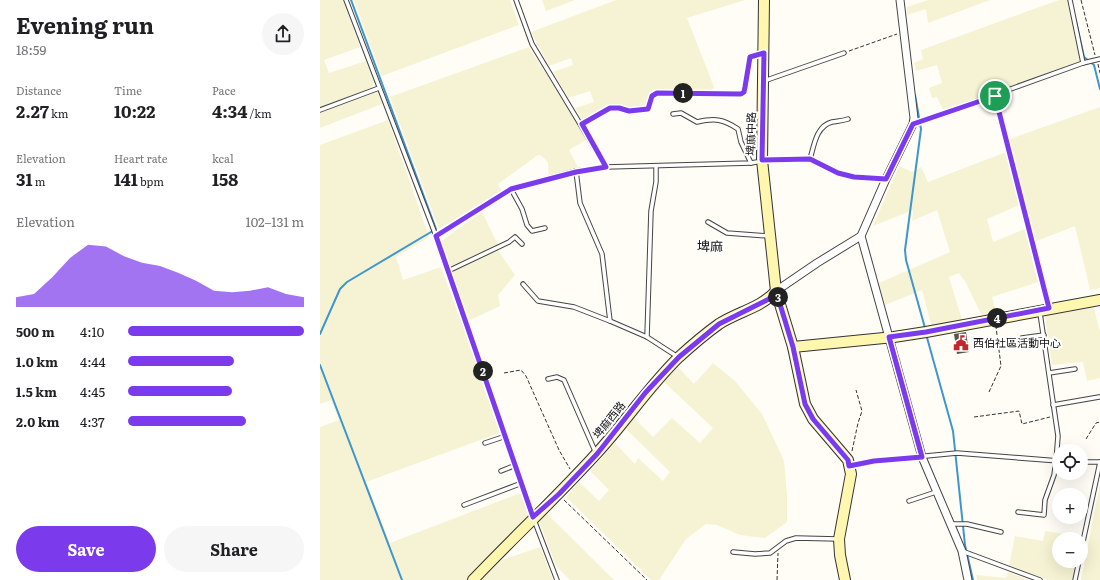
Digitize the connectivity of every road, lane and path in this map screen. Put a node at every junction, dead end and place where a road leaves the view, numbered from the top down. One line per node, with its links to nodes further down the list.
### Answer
1 (346, 0): 14 (lane)
2 (516, 0): 19 (lane)
3 (764, 0): 8 (street, 埤麻中路)
4 (900, 0): 7 (street)
5 (1070, 0): 11 (lane)
6 (1081, 0): 10 (path)
7 (903, 32): 9 (path); 20 (street)
8 (764, 53): 13 (street, 埤麻中路); 19 (path)
9 (844, 53): 13 (lane)
10 (1097, 60): 11 (lane); 12 (path)
11 (1083, 63): 15 (lane)
12 (1100, 73)
13 (764, 81): 22 (street, 埤麻中路)
14 (380, 88): 16 (lane); 31 (lane)
15 (995, 96): 20 (lane); 39 (lane)
16 (320, 110)
17 (673, 114): 23 (lane)
18 (848, 119): 21 (lane)
19 (582, 124): 25 (lane)
20 (913, 124): 27 (street)
21 (810, 159): 22 (lane); 27 (lane)
22 (762, 160): 23 (lane); 32 (street, 埤麻中路)
23 (751, 163): 24 (lane)
24 (656, 166): 25 (lane); 43 (lane)
25 (606, 167): 26 (lane)
26 (576, 172): 28 (lane); 41 (lane)
27 (886, 179): 33 (street)
28 (511, 189): 30 (lane); 31 (lane)
29 (708, 222): 32 (lane)
30 (545, 228)
31 (435, 235): 35 (lane)
32 (770, 236): 37 (street, 埤麻中路)
33 (861, 236): 37 (street); 44 (street)
34 (522, 244): 35 (lane)
35 (448, 271): 59 (lane)
36 (523, 284): 41 (lane)
37 (776, 291): 46 (street, 埤麻中路); 47 (street, 埤麻西路)
38 (1100, 300): 39 (street)
39 (1044, 309): 40 (street); 42 (lane)
40 (995, 319): 44 (street); 53 (path)
41 (610, 321): 43 (lane)
42 (1044, 335): 45 (lane); 50 (lane)
43 (647, 337): 47 (lane)
44 (889, 337): 46 (street); 64 (street)
45 (1022, 338)
46 (793, 347): 68 (street, 埤麻中路)
47 (679, 357): 63 (street, 埤麻西路)
48 (1075, 369): 50 (lane)
49 (504, 373): 71 (path)
50 (1049, 373): 55 (lane)
51 (548, 379): 63 (lane)
52 (856, 390): 68 (path)
53 (989, 392)
54 (1100, 398): 55 (lane)
55 (1053, 405): 56 (lane)
56 (1056, 416): 57 (path); 62 (lane)
57 (974, 417)
58 (1100, 422): 60 (path)
59 (506, 436): 61 (lane); 69 (lane)
60 (1086, 439)
61 (485, 443)
62 (1058, 444)
63 (597, 454): 71 (street, 埤麻西路)
64 (922, 457): 65 (lane); 68 (lane); 74 (street)
65 (1052, 461)
66 (1088, 462): 67 (lane)
67 (1100, 462): 82 (lane)
68 (848, 463): 83 (street)
69 (516, 465): 70 (lane); 73 (lane)
70 (501, 471)
71 (575, 476): 75 (street, 埤麻西路)
72 (1052, 480): 78 (lane)
73 (522, 483): 77 (lane); 79 (lane)
74 (936, 492): 76 (lane); 80 (street)
75 (559, 494): 79 (street, 埤麻西路); 90 (path)
76 (909, 501)
77 (464, 505)
78 (1018, 512)
79 (533, 517): 88 (street, 埤麻西路); 89 (lane)
80 (950, 524): 81 (lane); 85 (street)
81 (1001, 532)
82 (1085, 532)
83 (839, 539): 84 (lane); 92 (street)
84 (778, 548): 86 (lane); 91 (path)
85 (962, 551): 93 (street); 94 (lane)
86 (732, 552)
87 (1078, 568): 95 (lane)
88 (472, 580)
89 (557, 580)
90 (647, 580)
91 (777, 580)
92 (845, 580)
93 (968, 580)
94 (1040, 580)
95 (1075, 580)

